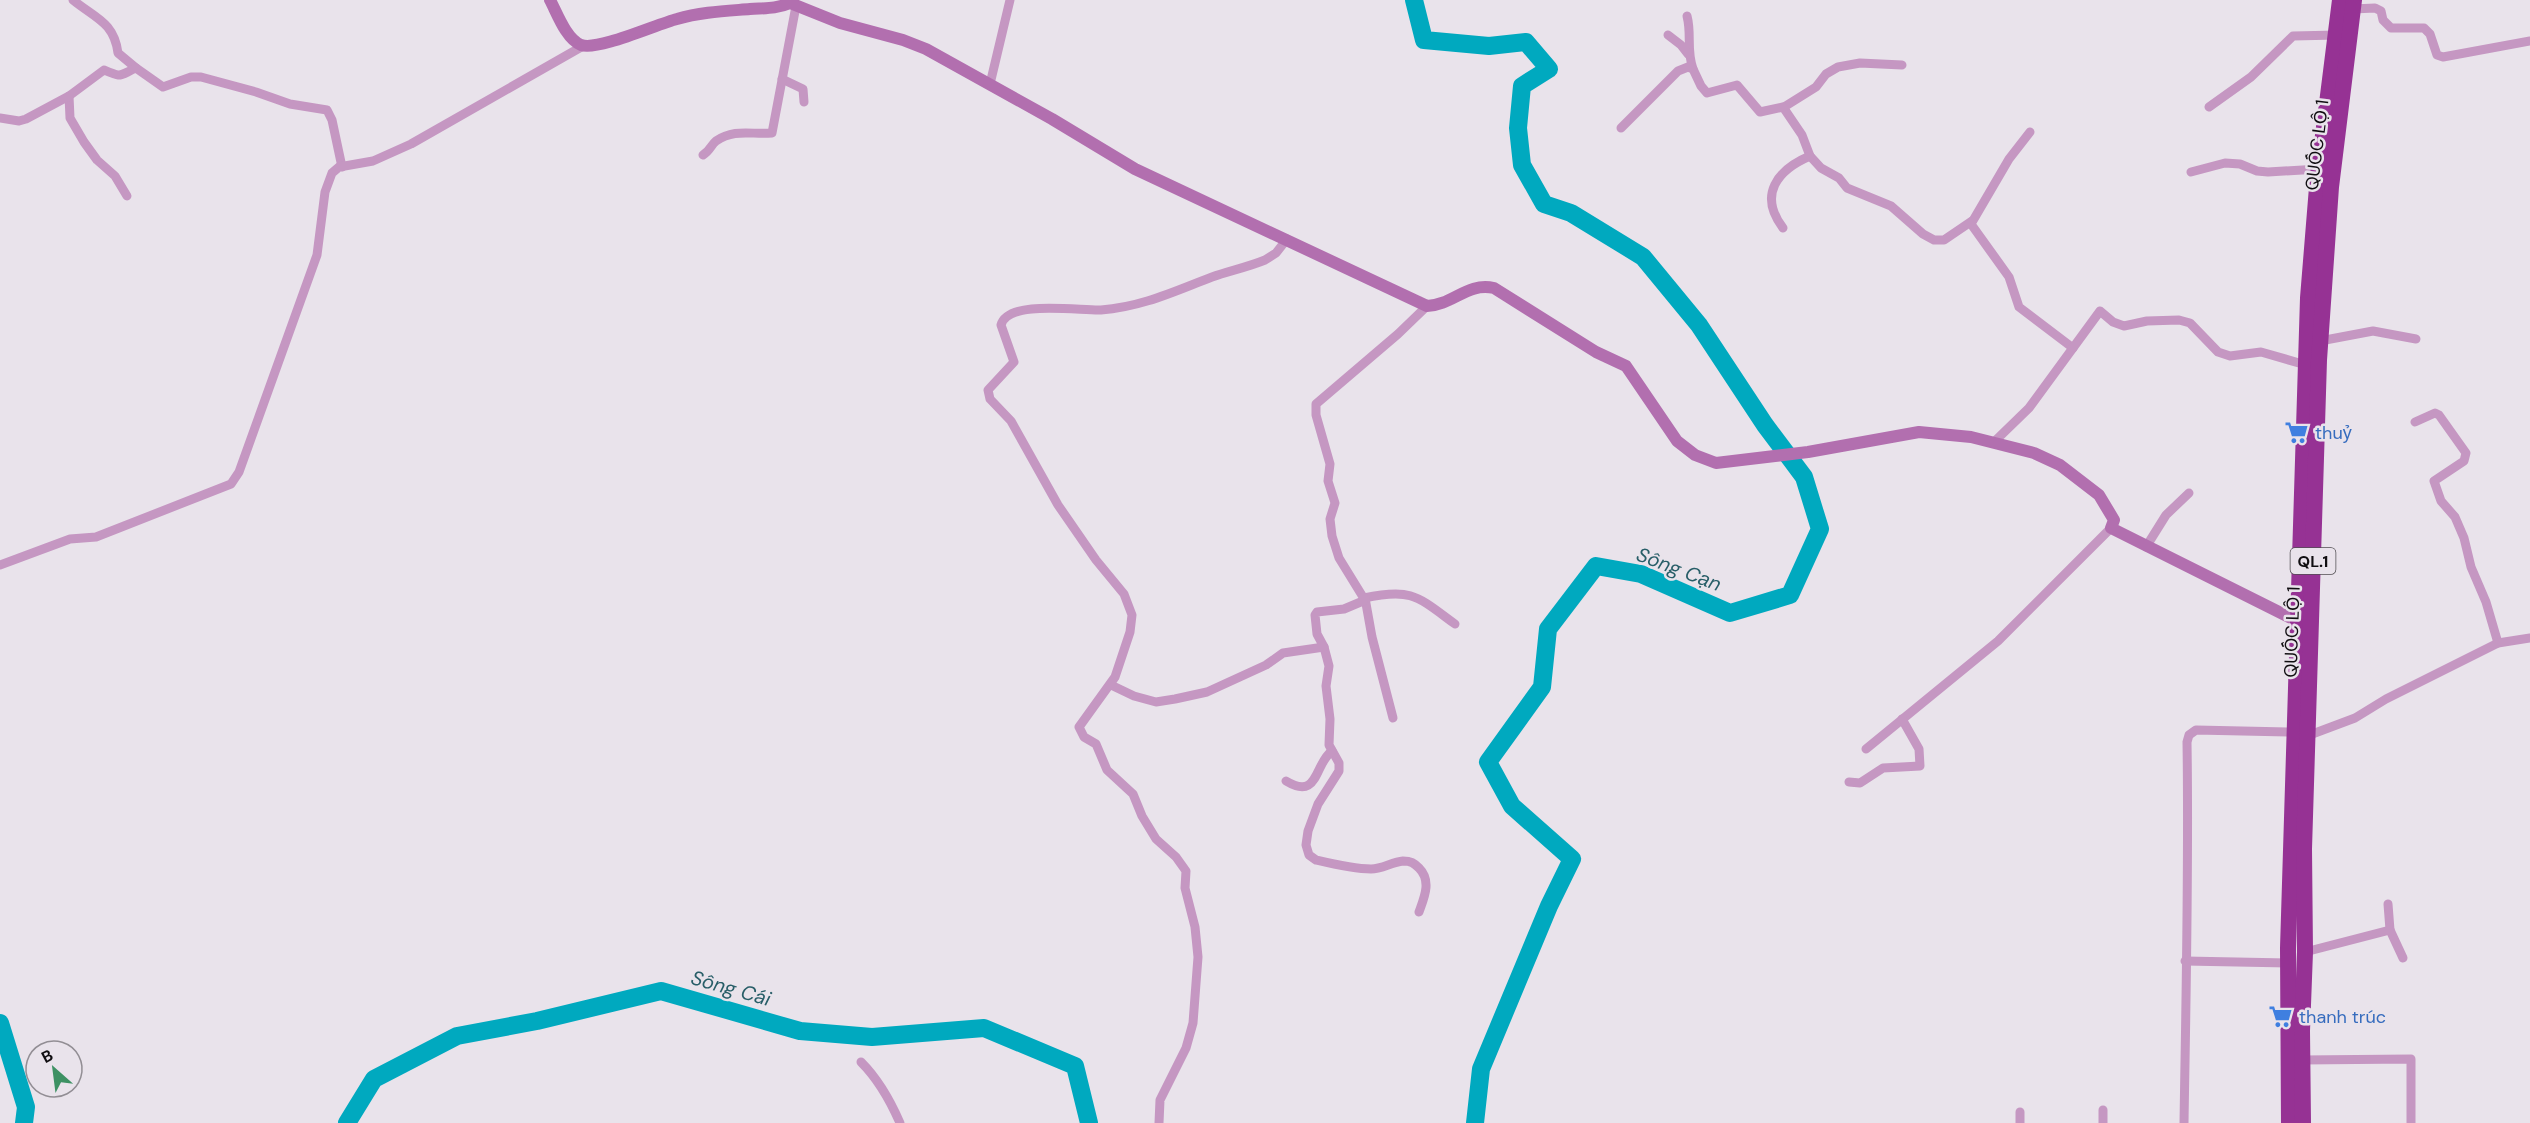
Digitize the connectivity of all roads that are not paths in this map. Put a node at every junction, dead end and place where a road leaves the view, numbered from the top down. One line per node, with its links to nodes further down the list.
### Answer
1 (74, 0): 13 (street)
2 (550, 0): 10 (street)
3 (1010, 0): 16 (street)
4 (792, 3): 10 (street); 15 (street); 16 (street)
5 (2349, 3): 8 (highway, QUỐC LỘ 1 / QL.1); 9 (street); 35 (highway, QUỐC LỘ 1 / QL.1)
6 (1687, 16): 11 (street)
7 (1668, 35): 11 (street)
8 (2337, 35): 20 (street); 27 (highway, QUỐC LỘ 1 / QL.1)
9 (2530, 41)
10 (583, 46): 26 (street)
11 (1688, 54): 14 (street)
12 (1902, 65): 19 (street)
13 (136, 68): 17 (street); 26 (street)
14 (1693, 69): 19 (street); 22 (street)
15 (782, 79): 18 (street); 24 (street)
16 (990, 84): 32 (street)
17 (69, 96): 21 (street); 29 (street)
18 (804, 102)
19 (1784, 107): 25 (street)
20 (2209, 107)
21 (0, 118)
22 (1621, 128)
23 (2030, 132): 30 (street)
24 (704, 155)
25 (1810, 156): 30 (street); 31 (street)
26 (342, 166): 43 (street)
27 (2319, 169): 28 (street); 37 (highway, QUỐC LỘ 1 / QL.1)
28 (2191, 171)
29 (127, 196)
30 (1972, 221): 36 (street)
31 (1783, 228)
32 (1287, 239): 33 (street); 50 (street)
33 (1427, 306): 39 (street); 44 (street)
34 (2416, 339): 35 (street)
35 (2320, 341): 53 (highway, QUỐC LỘ 1 / QL.1)
36 (2073, 348): 37 (street); 39 (street)
37 (2306, 365): 45 (highway, QUỐC LỘ 1 / QL.1)
38 (2415, 423): 48 (street)
39 (1994, 442): 41 (street)
40 (2189, 493): 42 (street)
41 (2111, 528): 42 (street); 52 (street)
42 (2146, 547): 45 (street)
43 (0, 566)
44 (1365, 598): 46 (street); 49 (street); 51 (street)
45 (2297, 621): 53 (highway, QUỐC LỘ 1 / QL.1)
46 (1455, 624)
47 (2530, 638): 48 (street)
48 (2498, 643): 53 (street)
49 (1324, 648): 50 (street); 55 (street)
50 (1111, 685): 70 (street)
51 (1393, 718)
52 (1902, 719): 54 (street); 57 (street)
53 (2300, 734): 61 (highway, QUỐC LỘ 1 / QL.1); 63 (street); 64 (highway, QUỐC LỘ 1 / QL.1)
54 (1866, 749)
55 (1332, 751): 56 (street); 59 (street)
56 (1286, 781)
57 (1849, 782)
58 (2388, 904): 60 (street)
59 (1419, 912)
60 (2390, 930): 61 (street); 62 (street)
61 (2305, 952): 65 (highway, QUỐC LỘ 1 / QL.1)
62 (2403, 958)
63 (2185, 961): 64 (street); 73 (street)
64 (2288, 963): 74 (highway, QUỐC LỘ 1 / QL.1)
65 (2302, 1060): 75 (highway, QUỐC LỘ 1 / QL.1); 76 (street)
66 (861, 1062): 69 (street)
67 (2103, 1110): 72 (street)
68 (2020, 1112): 71 (street)
69 (900, 1123)
70 (1159, 1123)
71 (2020, 1123)
72 (2103, 1123)
73 (2184, 1123)
74 (2289, 1123)
75 (2303, 1123)
76 (2411, 1123)

